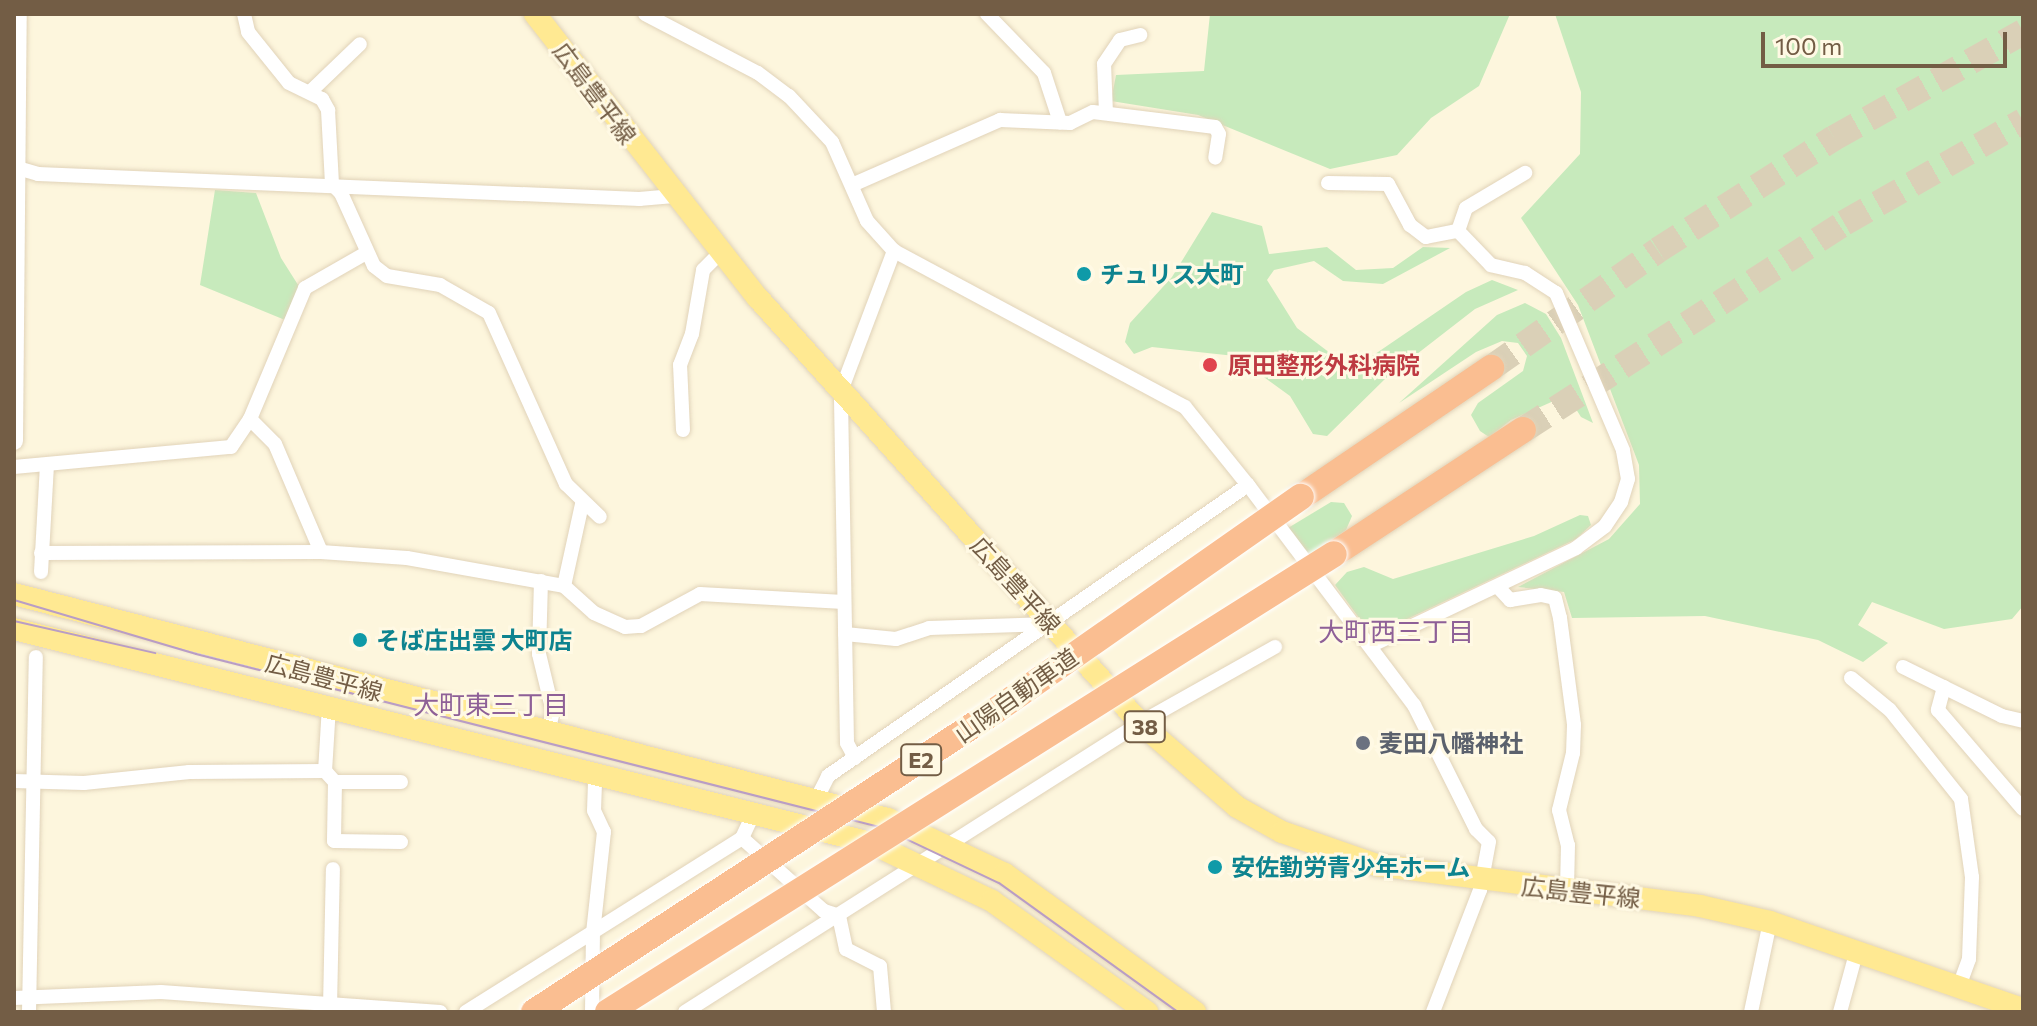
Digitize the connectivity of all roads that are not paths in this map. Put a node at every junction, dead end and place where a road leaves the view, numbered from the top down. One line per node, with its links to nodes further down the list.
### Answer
1 (18, 14): 12 (street)
2 (244, 14): 8 (street)
3 (535, 14): 17 (main road, 広島豊平線 / 38)
4 (987, 14): 10 (street)
5 (654, 17): 16 (street)
6 (1140, 35): 9 (street)
7 (360, 44): 8 (street)
8 (310, 92): 15 (street)
9 (1106, 113): 10 (street); 11 (street)
10 (1060, 122): 16 (street)
11 (1215, 158)
12 (17, 168): 15 (street); 27 (street)
13 (1525, 173): 18 (street)
14 (1328, 183): 18 (street)
15 (332, 184): 17 (street); 20 (street)
16 (852, 185): 19 (street)
17 (674, 196): 21 (main road, 広島豊平線 / 38)
18 (1458, 231): 38 (street)
19 (894, 251): 23 (street); 30 (street)
20 (366, 253): 24 (street); 31 (street)
21 (720, 253): 23 (main road, 広島豊平線 / 38); 25 (street)
22 (1491, 368): 80 (highway, 山陽自動車道 / E2, bridge)
23 (841, 391): 40 (street); 41 (main road, 広島豊平線 / 38)
24 (250, 419): 28 (street); 33 (street)
25 (683, 430)
26 (1523, 430): 82 (highway, 山陽自動車道 / E2, bridge)
27 (14, 441)
28 (47, 466): 29 (street); 34 (street)
29 (14, 467)
30 (1248, 485): 41 (street); 44 (street)
31 (582, 504): 32 (street); 37 (street)
32 (600, 517)
33 (321, 552): 34 (street); 36 (street)
34 (41, 553): 35 (street)
35 (41, 572)
36 (541, 581): 37 (street); 53 (street)
37 (564, 586): 40 (street)
38 (1498, 587): 44 (street); 69 (street)
39 (14, 594): 53 (main road, 広島豊平線)
40 (844, 602): 43 (street)
41 (1050, 624): 43 (street); 52 (main road, 広島豊平線 / 38); 54 (street)
42 (14, 629): 50 (main road, 広島豊平線)
43 (845, 634): 54 (street)
44 (1370, 646): 68 (street)
45 (1275, 647): 52 (street)
46 (36, 657): 58 (street)
47 (1903, 667): 49 (street)
48 (1851, 678): 74 (street)
49 (1944, 687): 51 (street); 61 (street)
50 (329, 706): 55 (main road, 広島豊平線); 56 (street)
51 (2023, 721)
52 (1140, 723): 65 (street); 68 (main road, 広島豊平線 / 38)
53 (547, 735): 60 (main road, 広島豊平線)
54 (855, 758): 60 (street)
55 (595, 774): 62 (main road, 広島豊平線); 72 (street)
56 (330, 776): 58 (street); 59 (street); 64 (street)
57 (14, 781): 58 (street)
58 (33, 782): 75 (street)
59 (401, 782)
60 (816, 800): 65 (main road, 広島豊平線)
61 (2023, 809)
62 (753, 814): 63 (street); 66 (main road, 広島豊平線)
63 (742, 838): 70 (street); 72 (street)
64 (401, 842)
65 (951, 845): 66 (street); 86 (main road, 広島豊平線)
66 (922, 864): 70 (street); 85 (main road, 広島豊平線)
67 (333, 869): 76 (street)
68 (1482, 883): 69 (main road, 広島豊平線 / 38); 87 (street)
69 (1567, 890): 71 (main road, 広島豊平線 / 38)
70 (839, 916): 83 (street); 84 (street)
71 (1770, 922): 73 (main road, 広島豊平線 / 38); 88 (street)
72 (593, 933): 79 (street); 81 (street)
73 (1857, 950): 74 (main road, 広島豊平線 / 38); 89 (street)
74 (1959, 986): 77 (main road, 広島豊平線 / 38)
75 (24, 1003): 76 (street)
76 (330, 1007): 78 (street)
77 (2023, 1009)
78 (440, 1012)
79 (466, 1012)
80 (534, 1012)
81 (592, 1012)
82 (608, 1012)
83 (685, 1012)
84 (884, 1012)
85 (1147, 1012)
86 (1195, 1012)
87 (1433, 1012)
88 (1751, 1012)
89 (1840, 1012)

